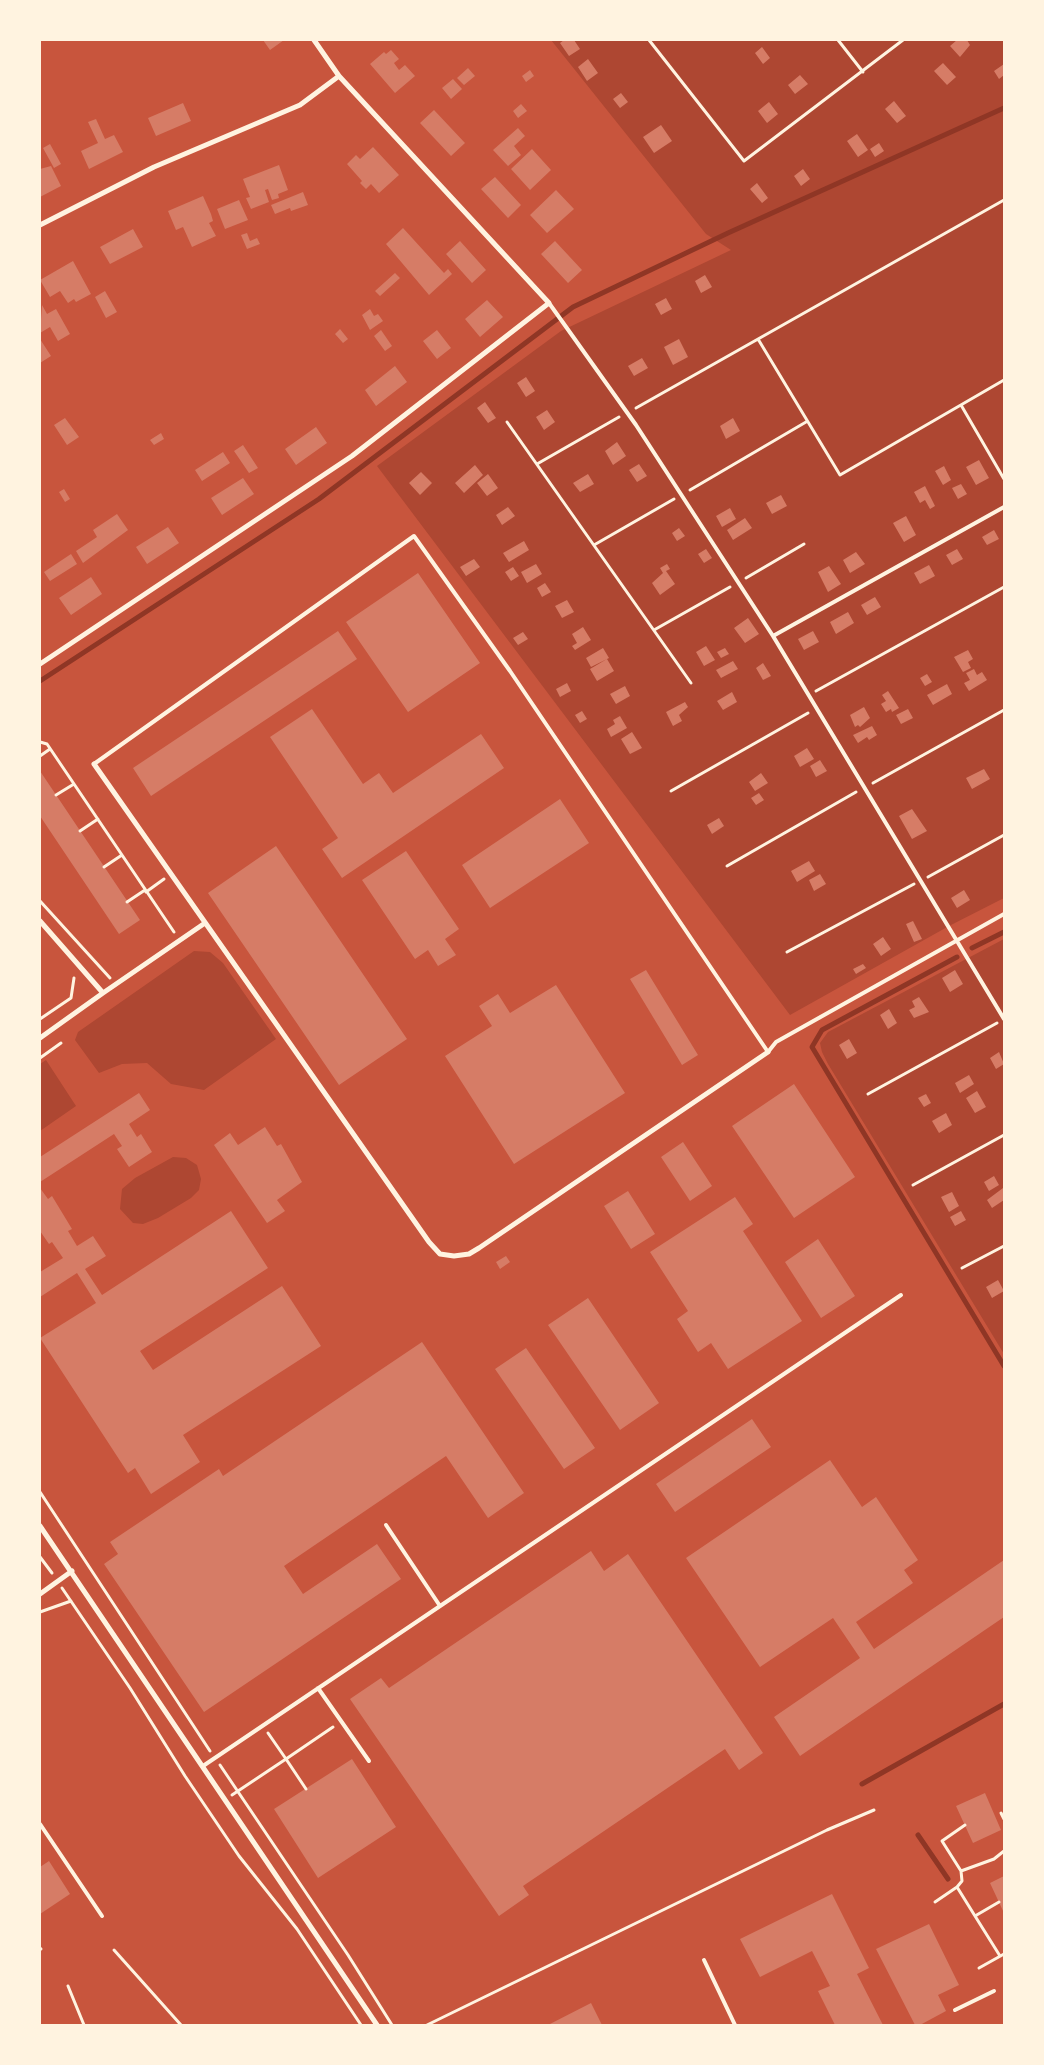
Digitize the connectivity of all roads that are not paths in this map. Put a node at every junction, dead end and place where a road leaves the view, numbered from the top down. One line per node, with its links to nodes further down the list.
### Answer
1 (314, 40): 2 (street)
2 (339, 76): 3 (street); 4 (street)
3 (40, 225)
4 (549, 303): 6 (lane); 7 (street)
5 (1004, 507): 6 (lane)
6 (773, 636): 12 (lane)
7 (40, 664)
8 (94, 764): 11 (street); 16 (lane)
9 (1004, 914): 12 (lane)
10 (40, 921): 13 (street)
11 (205, 923): 13 (street); 16 (street)
12 (956, 939): 14 (lane); 16 (lane)
13 (103, 993): 15 (street)
14 (1004, 1019)
15 (40, 1038)
16 (768, 1052)
17 (900, 1295): 22 (lane)
18 (386, 1525): 22 (lane)
19 (40, 1526): 20 (street)
20 (72, 1571): 21 (street); 25 (street)
21 (40, 1594)
22 (440, 1606): 23 (lane)
23 (318, 1688): 24 (lane); 25 (lane)
24 (369, 1761)
25 (203, 1766): 31 (street)
26 (40, 1824): 27 (lane)
27 (102, 1916)
28 (704, 1960): 32 (lane)
29 (994, 1991): 30 (lane)
30 (955, 2010)
31 (378, 2025)
32 (735, 2025)

